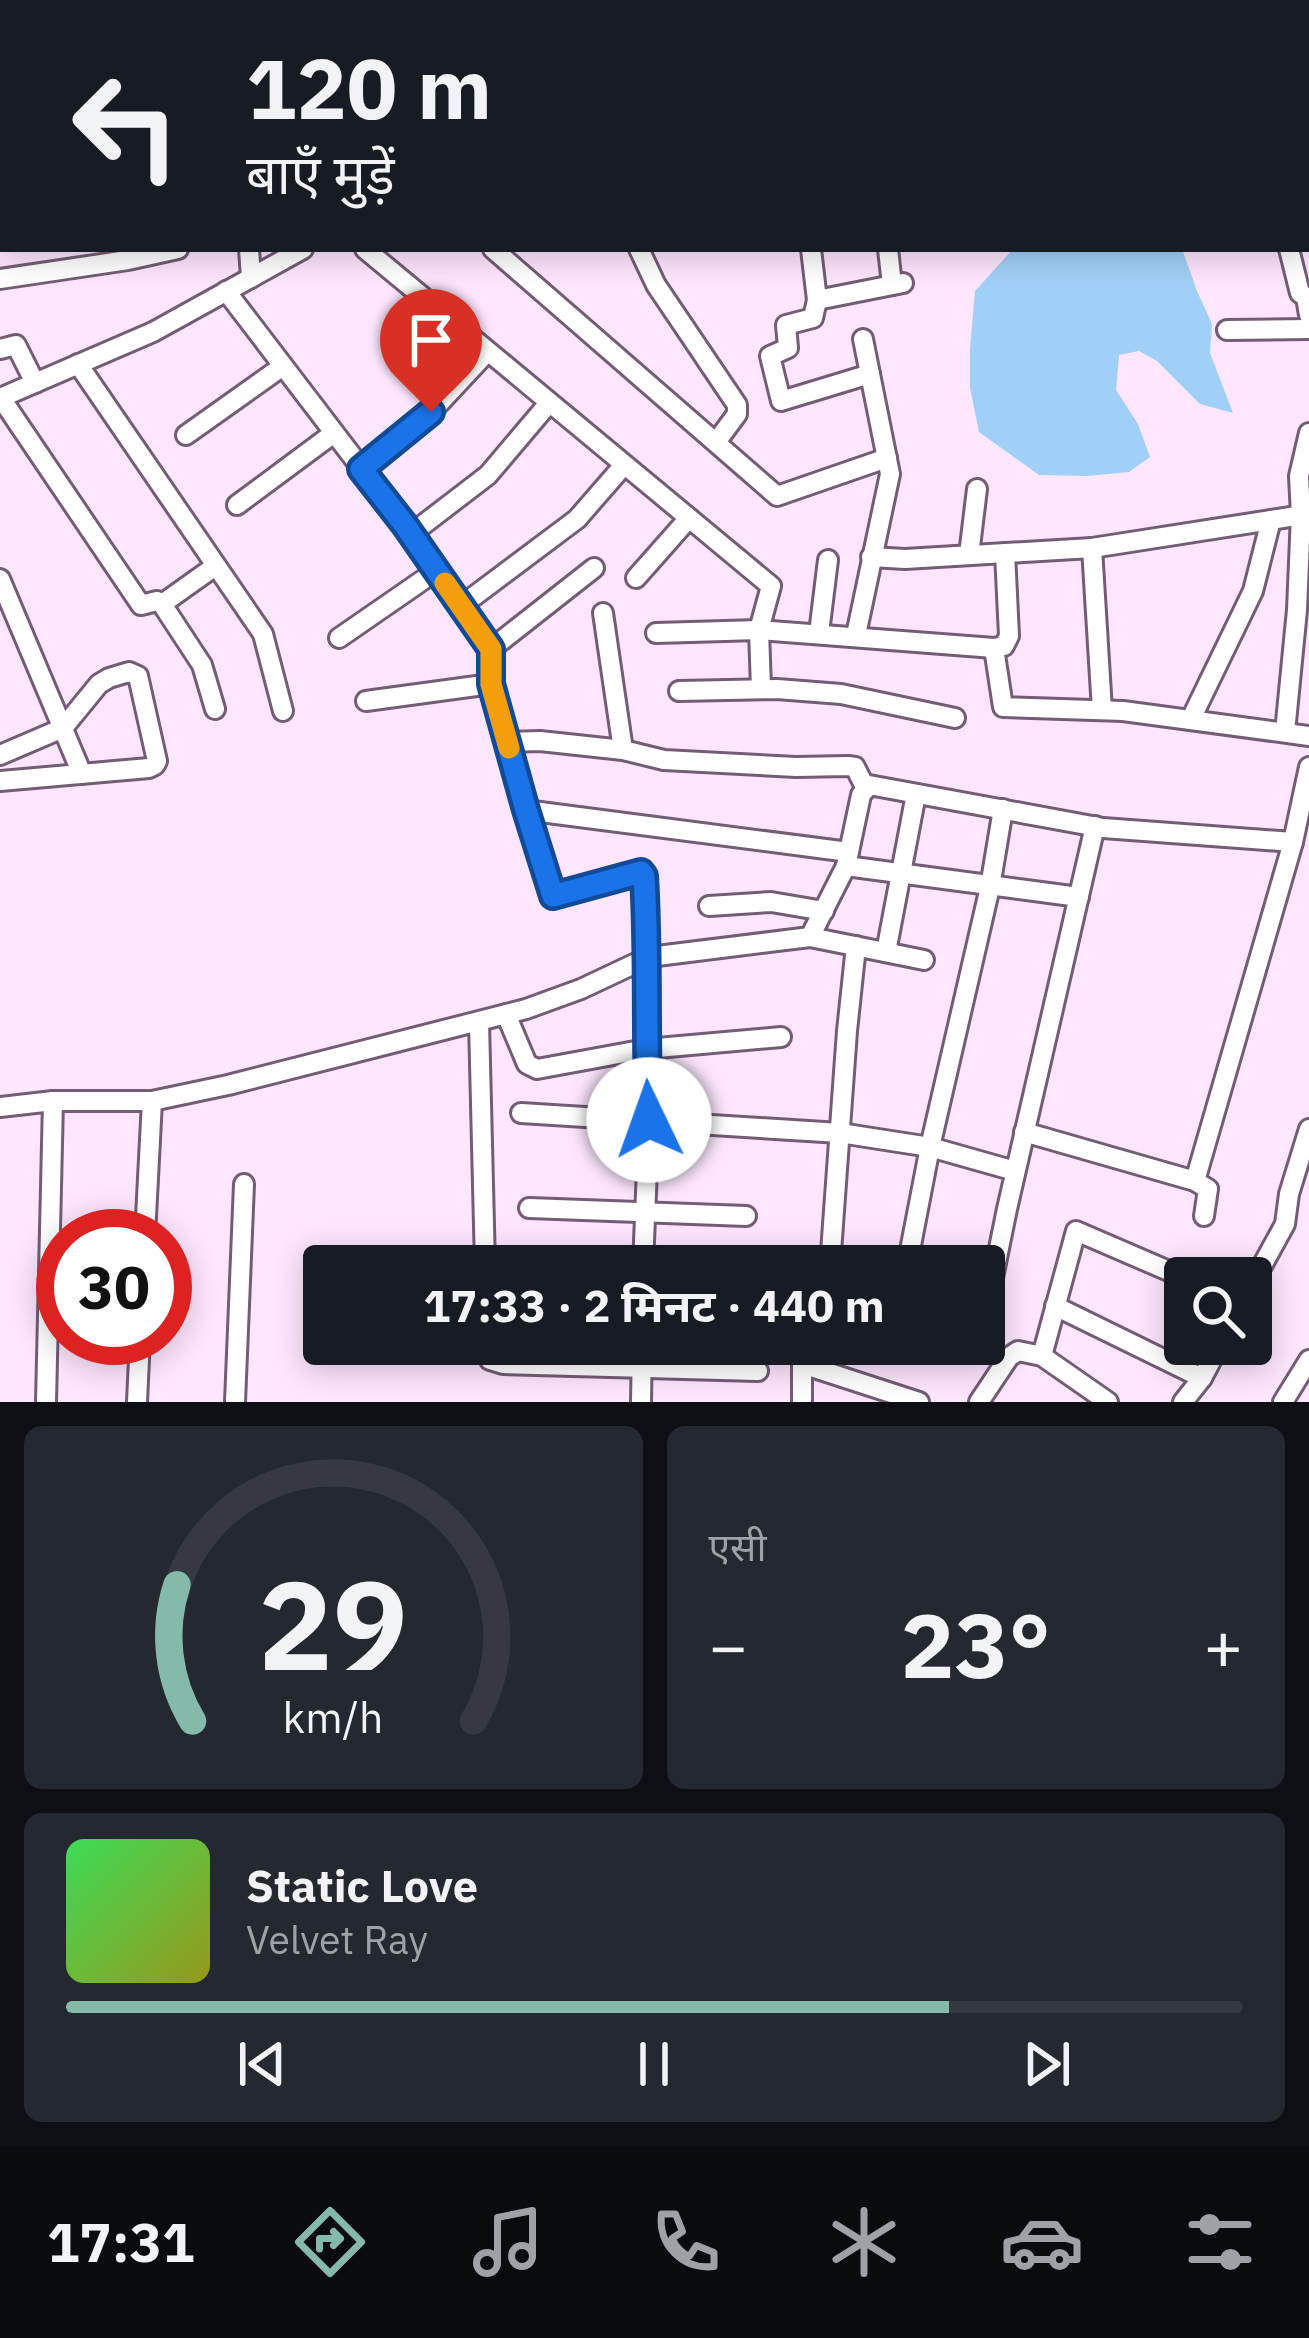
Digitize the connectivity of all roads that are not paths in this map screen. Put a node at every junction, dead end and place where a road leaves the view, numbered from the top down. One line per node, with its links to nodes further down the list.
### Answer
1 (164, 252): 11 (street)
2 (249, 252): 10 (street)
3 (298, 252): 10 (street)
4 (369, 252): 19 (street)
5 (504, 252): 29 (street)
6 (640, 252): 29 (street)
7 (811, 252): 13 (street)
8 (889, 252): 13 (street)
9 (1290, 252): 14 (street)
10 (251, 278): 12 (street)
11 (0, 279)
12 (226, 291): 20 (street); 21 (street)
13 (818, 299): 22 (street)
14 (1309, 315)
15 (1309, 329): 16 (street)
16 (1227, 330)
17 (862, 339): 22 (street)
18 (0, 349): 23 (street)
19 (487, 352): 25 (street); 32 (street)
20 (78, 364): 23 (street); 44 (street)
21 (283, 366): 26 (street); 28 (street)
22 (870, 374): 30 (street)
23 (35, 383): 24 (street)
24 (0, 398): 49 (street)
25 (549, 403): 31 (street); 38 (street)
26 (334, 433): 32 (street); 34 (street)
27 (1309, 433): 35 (street)
28 (186, 435)
29 (717, 441): 30 (street)
30 (887, 458): 42 (street)
31 (624, 465): 36 (street); 50 (street)
32 (361, 469): 38 (street)
33 (977, 489): 41 (street)
34 (237, 505)
35 (1305, 515): 37 (street); 51 (street)
36 (689, 518): 47 (street); 53 (street)
37 (1271, 520): 39 (street); 68 (street)
38 (411, 534): 46 (street)
39 (1092, 548): 40 (street); 65 (street)
40 (1006, 553): 41 (street); 58 (street)
41 (969, 555): 42 (street)
42 (871, 557): 56 (street)
43 (828, 560): 55 (street)
44 (214, 567): 49 (street); 66 (street)
45 (594, 568): 59 (street)
46 (436, 571): 50 (street); 57 (street)
47 (636, 578)
48 (0, 579): 69 (street)
49 (162, 604): 64 (street)
50 (460, 606): 59 (street)
51 (1303, 611): 70 (street)
52 (604, 614): 73 (street)
53 (759, 629): 54 (street); 55 (street); 61 (street)
54 (656, 633)
55 (819, 633): 56 (street)
56 (856, 635): 58 (street)
57 (339, 638)
58 (994, 648): 65 (street)
59 (491, 649): 60 (street)
60 (491, 684): 63 (street); 72 (street)
61 (761, 689): 62 (street); 67 (street)
62 (679, 691)
63 (366, 701)
64 (215, 709)
65 (1102, 710): 68 (street)
66 (283, 711)
67 (955, 718)
68 (1191, 719): 70 (street)
69 (63, 728): 74 (street); 76 (street); 76 (street)
70 (1285, 732): 71 (street)
71 (1309, 736)
72 (507, 742): 73 (street); 81 (street)
73 (623, 750): 78 (street)
74 (0, 755)
75 (1309, 767): 83 (street)
76 (82, 774): 77 (street)
77 (0, 782)
78 (866, 789): 79 (street); 84 (street)
79 (916, 794): 80 (street); 85 (street)
80 (1003, 809): 82 (street); 86 (street)
81 (526, 810): 84 (street); 93 (street)
82 (1095, 826): 83 (street); 87 (street)
83 (1293, 842): 109 (street)
84 (847, 859): 85 (street); 89 (street)
85 (900, 874): 86 (street); 92 (street)
86 (990, 887): 87 (street); 107 (street)
87 (1078, 897): 104 (street)
88 (709, 905): 89 (street)
89 (824, 910): 90 (street)
90 (810, 938): 91 (street); 93 (street)
91 (856, 946): 92 (street); 105 (street)
92 (886, 952): 94 (street)
93 (649, 957): 95 (street); 98 (street)
94 (924, 960)
95 (506, 1014): 96 (street); 98 (street)
96 (479, 1022): 100 (street); 119 (street)
97 (782, 1037): 98 (street)
98 (646, 1049): 103 (street)
99 (53, 1101): 100 (street); 101 (street); 137 (street)
100 (152, 1101): 114 (street)
101 (0, 1106)
102 (521, 1113): 103 (street)
103 (649, 1120): 105 (street); 115 (street)
104 (1024, 1132): 108 (street); 109 (street)
105 (840, 1133): 107 (street); 121 (street)
106 (1308, 1136): 112 (street)
107 (930, 1147): 108 (street); 122 (street)
108 (1015, 1172): 123 (street)
109 (1196, 1180): 117 (street)
110 (244, 1184): 139 (street)
111 (1309, 1202): 112 (street)
112 (1287, 1204): 118 (street); 124 (street)
113 (529, 1208): 115 (street)
114 (146, 1209)
115 (645, 1212): 116 (street); 120 (street)
116 (746, 1216)
117 (1204, 1216)
118 (1309, 1223)
119 (484, 1245)
120 (644, 1245)
121 (832, 1245)
122 (911, 1245)
123 (1000, 1245)
124 (1267, 1257)
125 (1164, 1270): 126 (street)
126 (1055, 1306): 127 (street); 134 (street)
127 (1042, 1355): 135 (street); 143 (street)
128 (1309, 1360): 146 (street)
129 (139, 1365): 138 (street)
130 (554, 1365): 132 (street)
131 (1209, 1365): 134 (street)
132 (641, 1368): 133 (street); 140 (street)
133 (758, 1371)
134 (1202, 1378): 145 (street)
135 (1082, 1395): 144 (street)
136 (884, 1396): 141 (street); 142 (street)
137 (46, 1402)
138 (137, 1402)
139 (236, 1402)
140 (641, 1402)
141 (802, 1402)
142 (920, 1402)
143 (980, 1402)
144 (1108, 1402)
145 (1183, 1402)
146 (1283, 1402)

